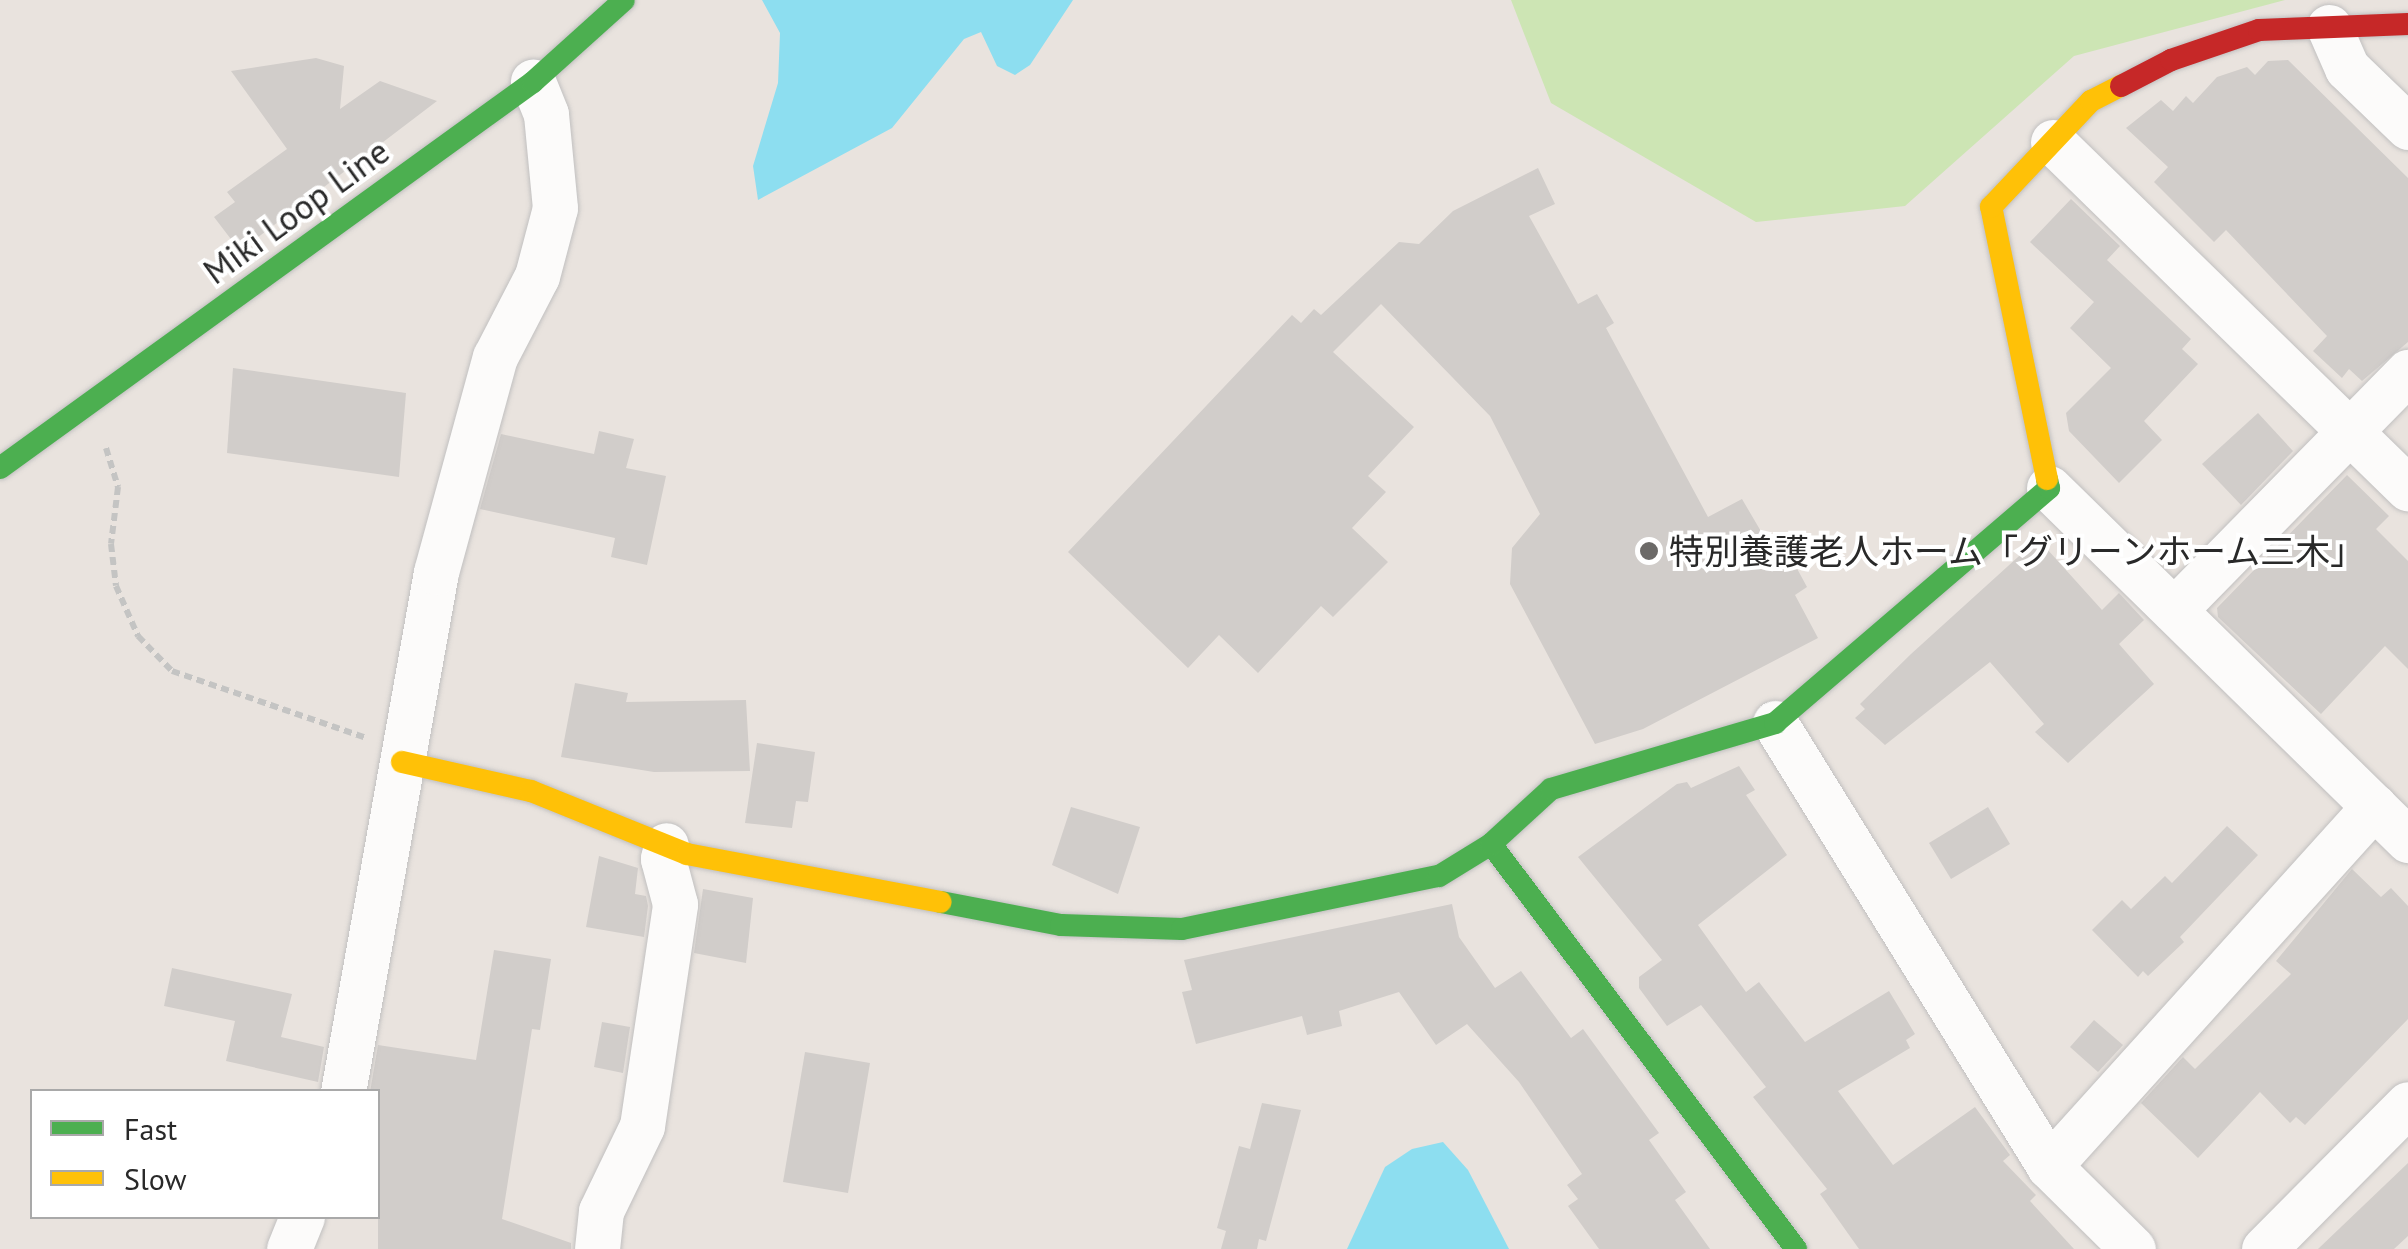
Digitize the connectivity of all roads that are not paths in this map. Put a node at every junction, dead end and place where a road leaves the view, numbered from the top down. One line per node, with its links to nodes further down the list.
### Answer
1 (624, 0): 4 (street, Miki Loop Line)
2 (2408, 24): 3 (street)
3 (2329, 27): 5 (street); 6 (street)
4 (533, 82): 9 (street, Miki Loop Line); 14 (street)
5 (2408, 127)
6 (2053, 142): 8 (street); 10 (street)
7 (2408, 372): 8 (street)
8 (2350, 432): 11 (street); 12 (street)
9 (0, 468)
10 (2049, 488): 12 (street); 13 (street)
11 (2408, 488)
12 (2174, 610): 15 (street)
13 (1775, 723): 17 (street); 21 (street)
14 (403, 756): 18 (street); 19 (street)
15 (2374, 806): 16 (street); 21 (street)
16 (2408, 840)
17 (1491, 844): 18 (street); 25 (street)
18 (666, 845): 24 (street)
19 (344, 1089)
20 (2408, 1104): 27 (street)
21 (2049, 1166): 26 (street)
22 (301, 1219): 23 (street)
23 (289, 1249)
24 (597, 1249)
25 (1796, 1249)
26 (2133, 1249)
27 (2264, 1249)

